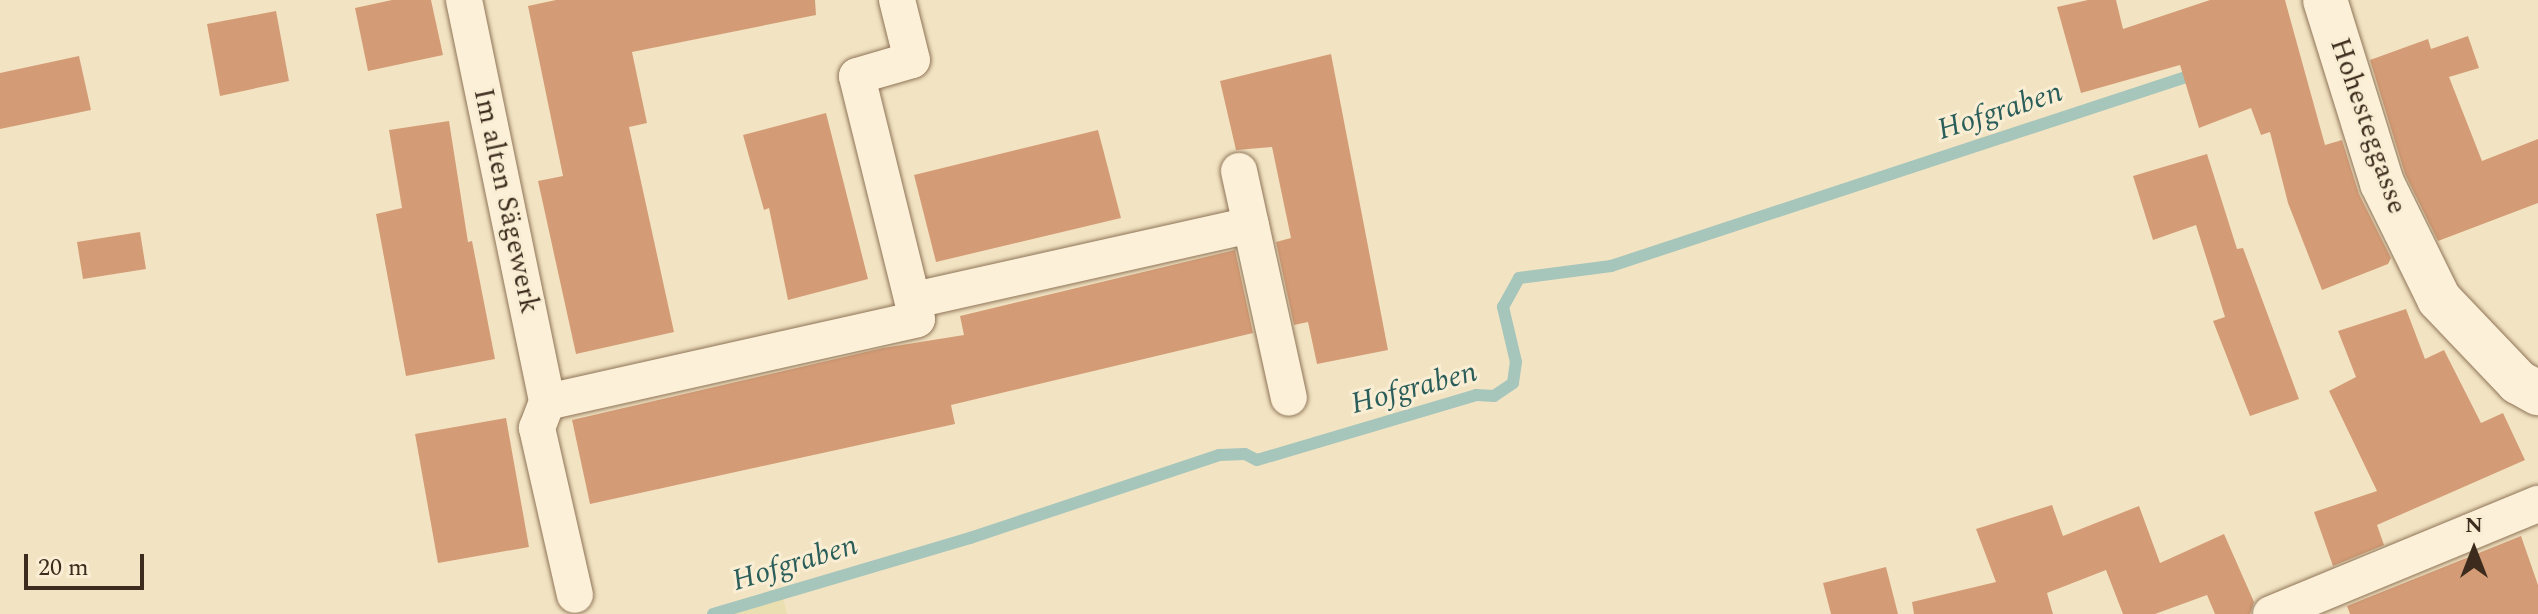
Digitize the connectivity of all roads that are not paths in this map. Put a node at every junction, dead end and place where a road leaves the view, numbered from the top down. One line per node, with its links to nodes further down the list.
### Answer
1 (464, 0): 9 (street, Im alten Sägewerk)
2 (897, 0): 6 (street)
3 (2325, 0): 7 (main road, Hohesteggasse)
4 (1239, 171): 5 (street)
5 (1251, 225): 6 (street); 8 (street)
6 (915, 300): 9 (street)
7 (2538, 393)
8 (1289, 398)
9 (547, 402): 11 (street, Im alten Sägewerk)
10 (2538, 504): 12 (street)
11 (575, 595)
12 (2271, 614)

